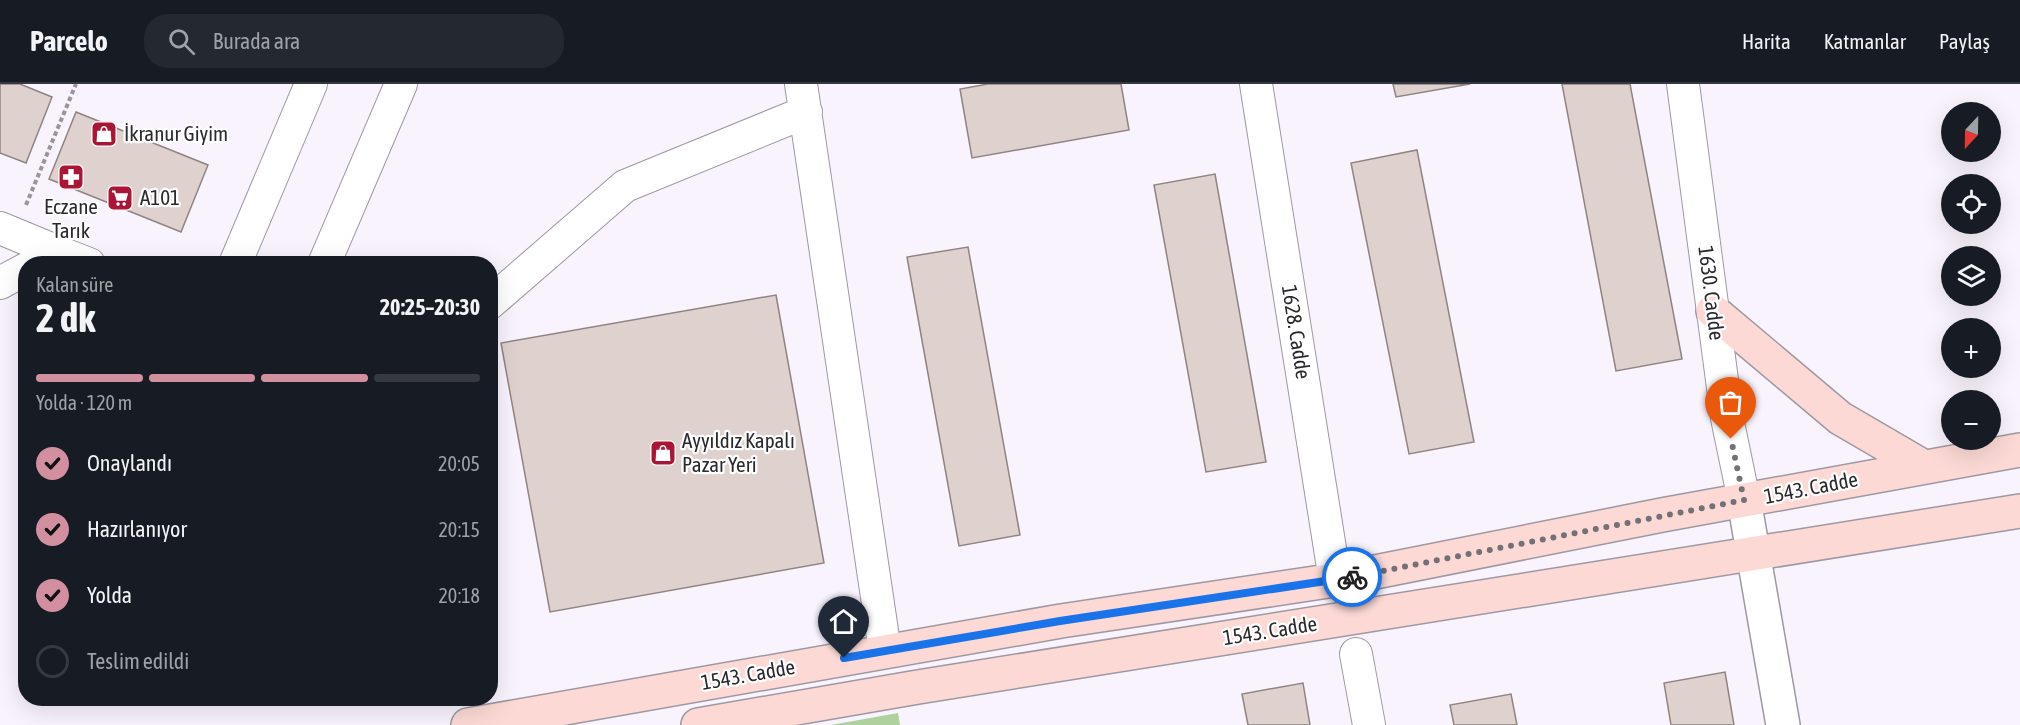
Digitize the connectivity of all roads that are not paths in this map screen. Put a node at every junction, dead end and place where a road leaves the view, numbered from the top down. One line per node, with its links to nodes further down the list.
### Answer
1 (311, 84): 8 (street)
2 (401, 84): 9 (street)
3 (1256, 84): 19 (street, 1628. Cadde)
4 (1683, 84): 13 (street, 1630. Cadde)
5 (803, 98): 12 (street); 20 (street)
6 (7, 231): 7 (street)
7 (44, 256)
8 (238, 256)
9 (327, 256)
10 (18, 273): 11 (street)
11 (0, 283)
12 (498, 296)
13 (1713, 311): 15 (main road); 16 (street, 1630. Cadde)
14 (2020, 450): 15 (main road, 1543. Cadde)
15 (1924, 468): 16 (main road, 1543. Cadde)
16 (1744, 500): 18 (street); 19 (main road, 1543. Cadde)
17 (2020, 511): 18 (main road, 1543. Cadde)
18 (1755, 552): 23 (main road, 1543. Cadde); 25 (street)
19 (1335, 580): 20 (main road, 1543. Cadde)
20 (885, 651): 22 (main road, 1543. Cadde)
21 (1356, 654): 24 (street)
22 (468, 725)
23 (698, 725)
24 (1369, 725)
25 (1783, 725)

